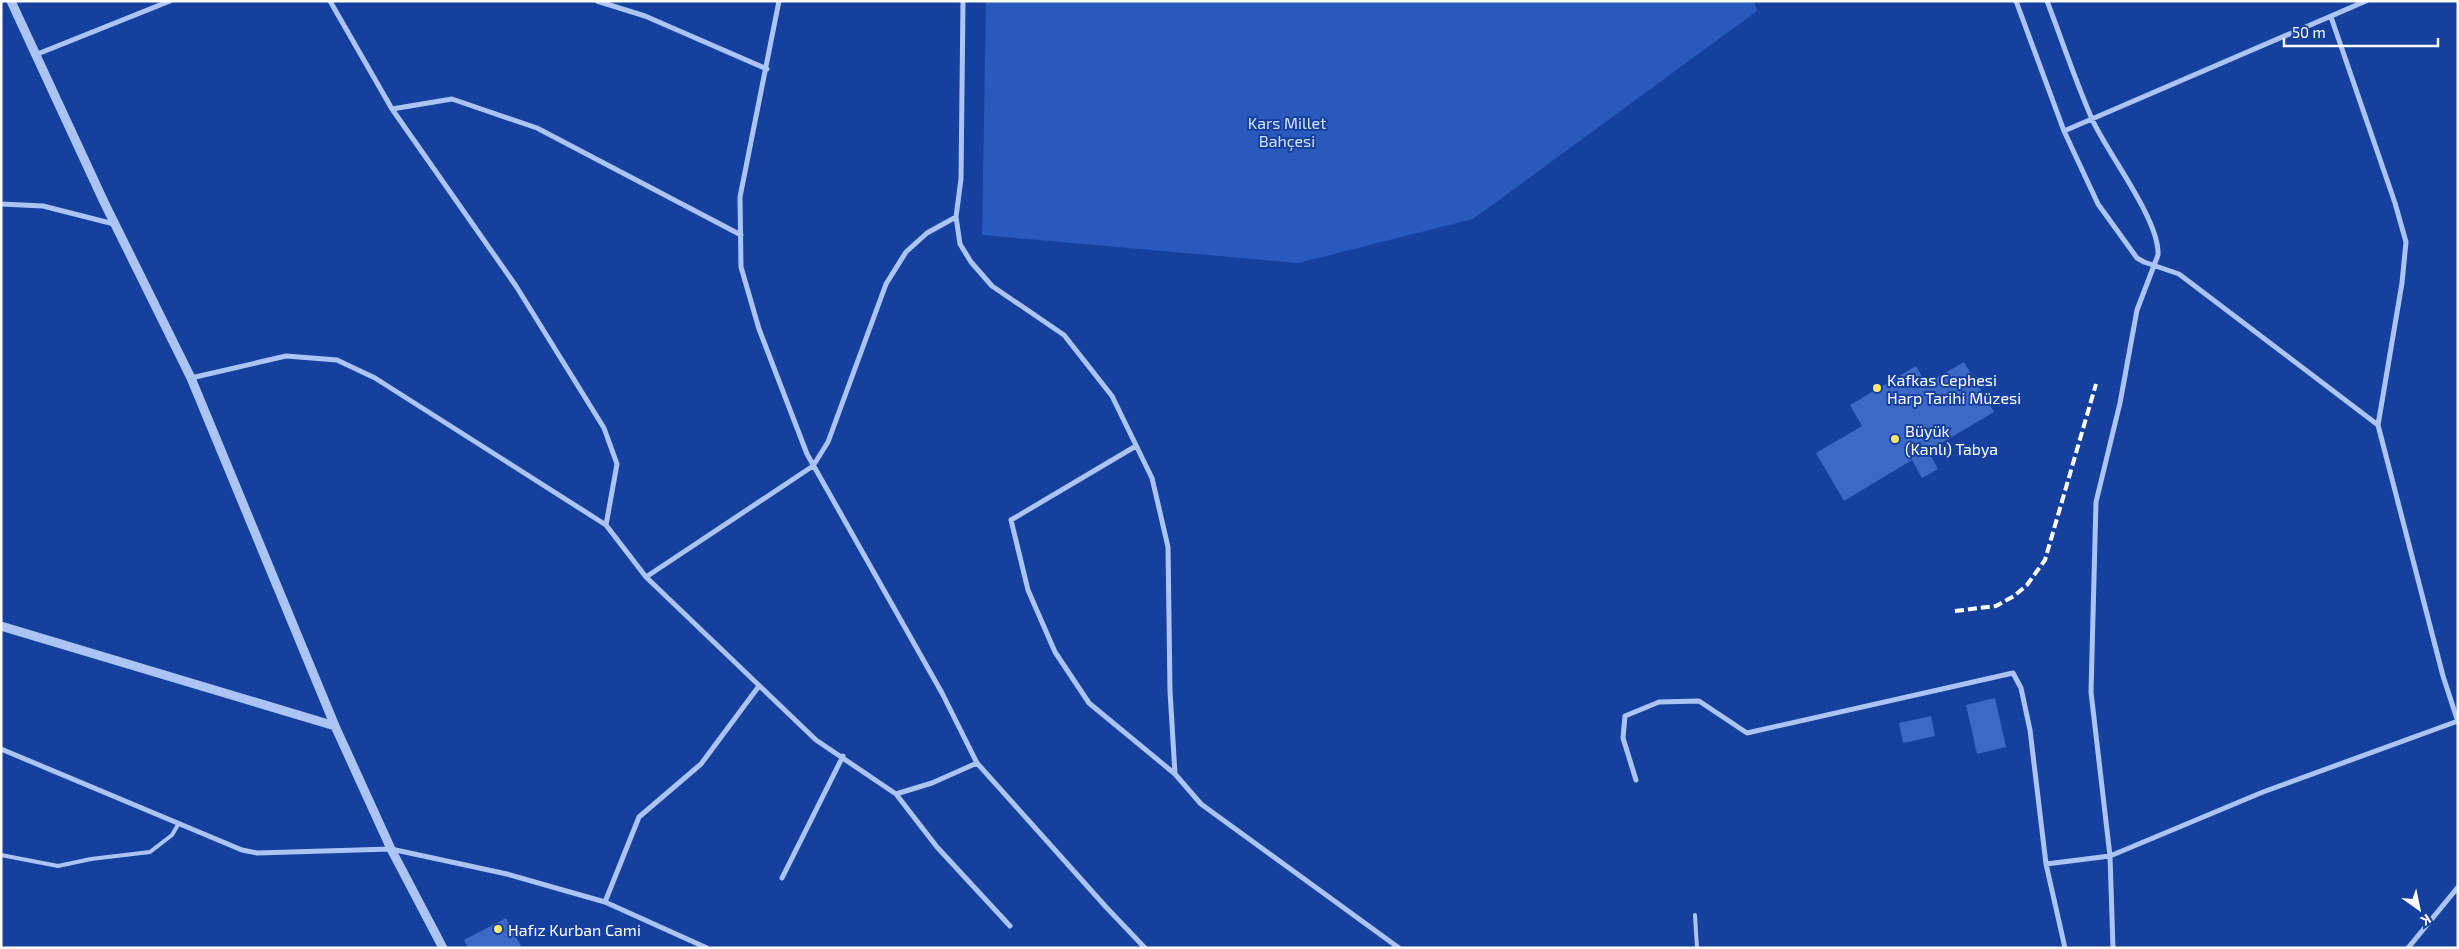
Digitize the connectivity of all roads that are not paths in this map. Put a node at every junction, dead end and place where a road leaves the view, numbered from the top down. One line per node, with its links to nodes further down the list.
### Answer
1 (11, 1): 11 (street)
2 (170, 1): 11 (street)
3 (330, 1): 13 (street)
4 (597, 1): 12 (street)
5 (779, 1): 12 (street)
6 (962, 1): 17 (street)
7 (2016, 1): 15 (street)
8 (2047, 1): 14 (street)
9 (2366, 1): 10 (street)
10 (2331, 17): 14 (street); 22 (street)
11 (35, 55): 18 (street)
12 (767, 69): 19 (street)
13 (392, 109): 19 (street); 25 (street)
14 (2093, 120): 15 (street); 20 (street)
15 (2064, 131): 20 (street)
16 (1, 204): 18 (street)
17 (956, 217): 23 (street); 24 (street)
18 (115, 224): 21 (street)
19 (741, 236): 24 (street)
20 (2153, 265): 22 (street); 40 (street)
21 (190, 378): 25 (street); 30 (street)
22 (2378, 425): 29 (street)
23 (1136, 446): 34 (street); 34 (street)
24 (814, 466): 26 (street); 33 (street)
25 (606, 525): 26 (street)
26 (646, 577): 28 (street)
27 (1, 626): 30 (street)
28 (759, 686): 32 (street); 44 (street)
29 (2458, 722): 40 (street)
30 (335, 726): 38 (street)
31 (1, 748): 37 (street)
32 (842, 756): 36 (street); 42 (street)
33 (977, 763): 36 (street); 49 (street)
34 (1175, 774): 50 (street)
35 (1636, 780): 41 (street)
36 (896, 794): 46 (street)
37 (179, 823): 38 (street); 39 (lane)
38 (391, 849): 44 (street); 47 (street)
39 (1, 855)
40 (2110, 856): 41 (street); 53 (street)
41 (2046, 864): 52 (street)
42 (782, 878)
43 (2458, 887): 54 (street)
44 (604, 902): 48 (street)
45 (1695, 915): 51 (lane)
46 (1010, 926)
47 (442, 948)
48 (707, 948)
49 (1146, 948)
50 (1399, 948)
51 (1697, 948)
52 (2065, 948)
53 (2113, 948)
54 (2408, 948)

